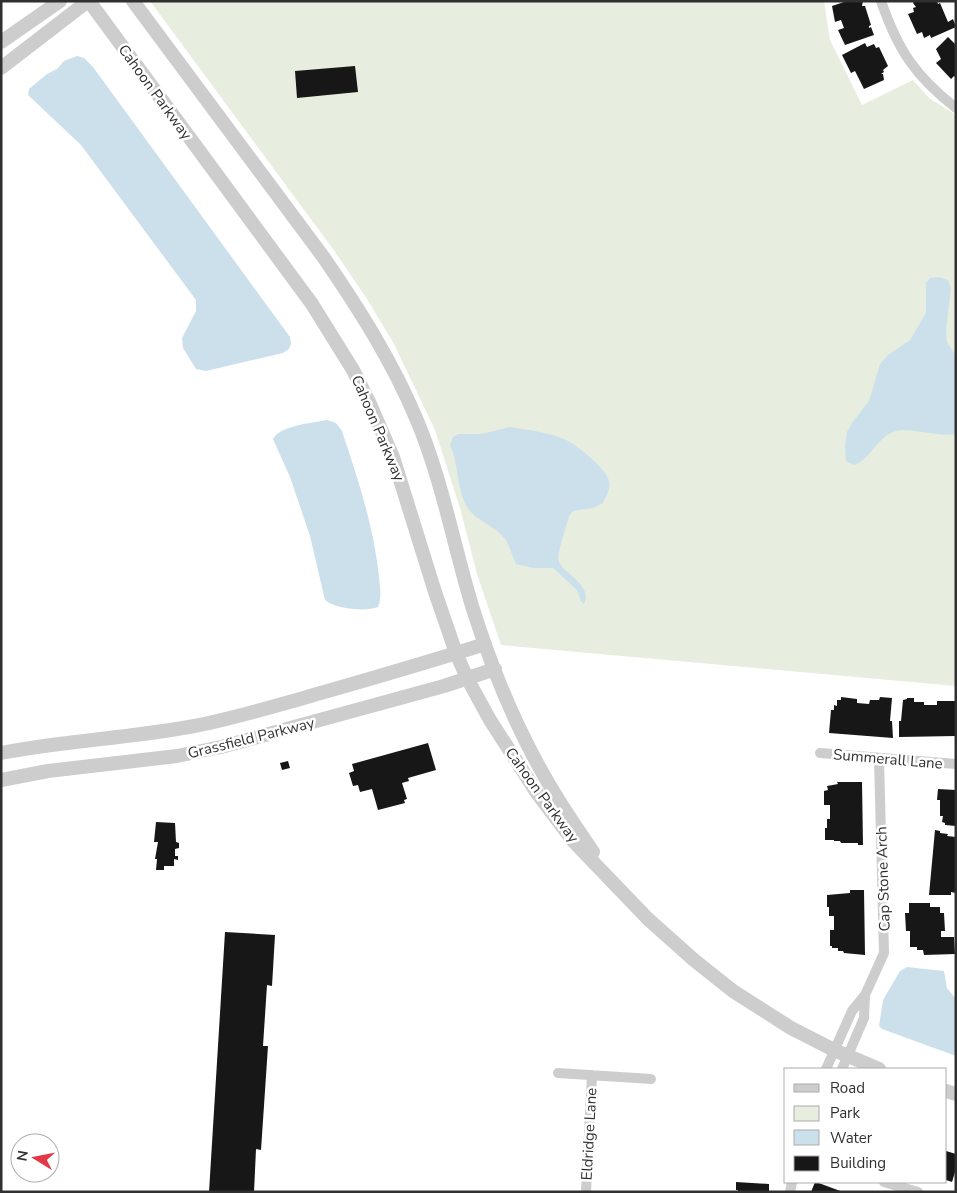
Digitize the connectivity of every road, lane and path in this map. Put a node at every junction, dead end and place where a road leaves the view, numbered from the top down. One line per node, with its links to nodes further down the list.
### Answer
1 (60, 1): 5 (street)
2 (88, 1): 6 (street); 9 (street, Cahoon Parkway)
3 (133, 1): 8 (street, Cahoon Parkway)
4 (881, 1): 7 (street)
5 (1, 42)
6 (1, 68)
7 (956, 108)
8 (485, 644): 9 (street, Grassfield Parkway); 10 (street, Cahoon Parkway)
9 (456, 653): 11 (street, Cahoon Parkway); 12 (street, Grassfield Parkway)
10 (495, 669): 11 (street, Grassfield Parkway); 17 (street, Cahoon Parkway)
11 (467, 678): 16 (street, Grassfield Parkway); 17 (street, Cahoon Parkway)
12 (1, 753)
13 (820, 753): 14 (street, Summerall Lane)
14 (879, 758): 15 (street, Summerall Lane); 18 (street, Cap Stone Arch)
15 (956, 764)
16 (1, 780)
17 (613, 881): 19 (street, Cahoon Parkway)
18 (865, 995): 19 (street, Cap Stone Arch); 20 (street, Cap Stone Arch)
19 (834, 1050): 20 (street, Cahoon Parkway); 21 (street, Cap Stone Arch)
20 (845, 1063): 22 (street, Cahoon Parkway)
21 (826, 1068)
22 (873, 1068)
23 (558, 1073): 24 (street)
24 (592, 1075): 25 (street); 27 (street, Eldridge Lane)
25 (651, 1079)
26 (887, 1183): 28 (street)
27 (586, 1192)
28 (918, 1192)

